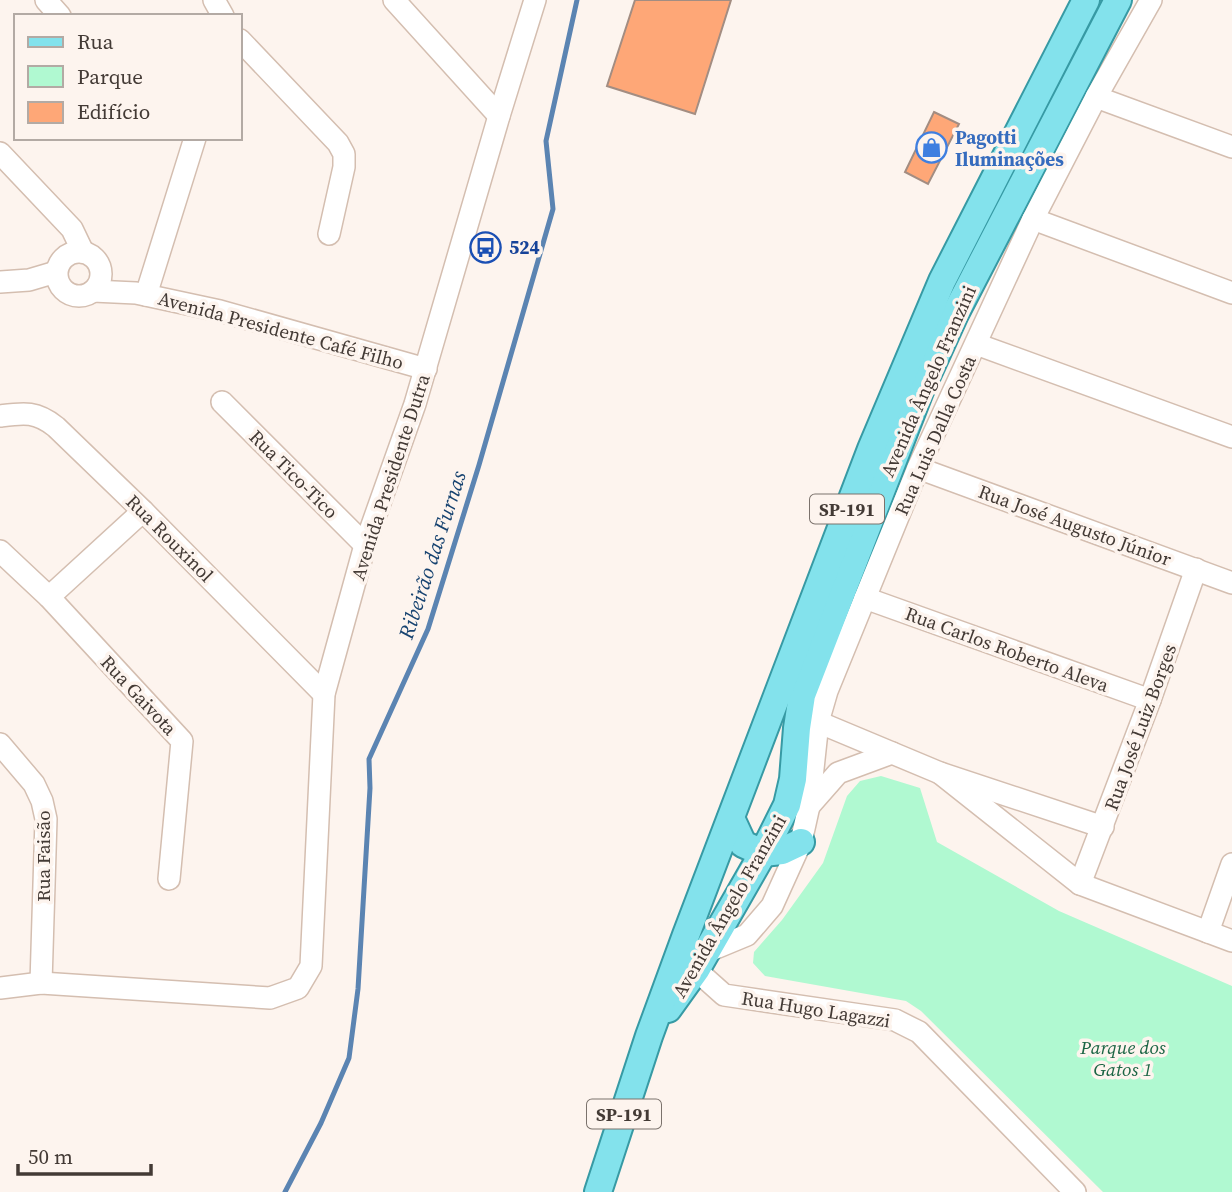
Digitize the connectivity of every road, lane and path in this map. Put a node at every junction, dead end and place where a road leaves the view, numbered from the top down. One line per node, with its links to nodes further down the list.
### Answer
1 (46, 0): 7 (street)
2 (394, 0): 10 (street)
3 (535, 0): 10 (street, Avenida Presidente Dutra)
4 (1086, 0): 46 (main road, Avenida Ângelo Franzini / SP-191)
5 (1118, 0): 49 (main road, Avenida Ângelo Franzini / SP-191)
6 (1151, 0): 9 (street, Rua Luis Dalla Costa)
7 (58, 14)
8 (242, 42): 16 (street)
9 (1096, 97): 12 (street); 14 (street, Rua Luis Dalla Costa)
10 (499, 116): 27 (street, Avenida Presidente Dutra)
11 (194, 140): 24 (street)
12 (1232, 147)
13 (0, 153): 15 (street)
14 (1033, 219): 23 (street); 26 (street, Rua Luis Dalla Costa)
15 (72, 229): 17 (street); 19 (street)
16 (329, 234)
17 (83, 252): 18 (street); 19 (street)
18 (100, 265): 22 (street); 24 (street, Avenida Presidente Café Filho)
19 (58, 266): 20 (street); 25 (street)
20 (29, 280): 21 (street); 25 (street)
21 (0, 282)
22 (93, 291): 24 (street, Avenida Presidente Café Filho); 25 (street)
23 (1232, 293)
24 (141, 294): 27 (street, Avenida Presidente Café Filho)
25 (72, 295)
26 (976, 344): 30 (street); 31 (street, Rua Luis Dalla Costa)
27 (426, 369): 33 (street, Avenida Presidente Dutra)
28 (222, 402): 33 (street, Rua Tico-Tico)
29 (0, 416): 32 (street, Rua Rouxinol)
30 (1232, 436)
31 (918, 468): 35 (street, Rua José Augusto Júnior); 38 (street, Rua Luis Dalla Costa)
32 (143, 511): 37 (street); 39 (street, Rua Rouxinol)
33 (365, 545): 39 (street, Avenida Presidente Dutra)
34 (0, 551): 37 (street, Rua Gaivota)
35 (1196, 569): 36 (street, Rua José Augusto Júnior); 40 (street, Rua José Luiz Borges)
36 (1232, 583)
37 (49, 597): 51 (street, Rua Gaivota)
38 (865, 598): 40 (street, Rua Carlos Roberto Aleva); 41 (street, Rua Luis Dalla Costa)
39 (324, 694): 56 (street, Avenida Presidente Dutra)
40 (1150, 700): 47 (street, Rua José Luiz Borges)
41 (818, 722): 43 (street); 45 (street, Rua Luis Dalla Costa)
42 (0, 744): 56 (street, Rua Faisão)
43 (892, 753): 44 (street); 45 (street)
44 (940, 773): 47 (street); 52 (street)
45 (809, 806): 48 (street, Rua Luis Dalla Costa)
46 (730, 818): 49 (main road); 55 (main road, Avenida Ângelo Franzini / SP-191)
47 (1103, 827): 52 (street, Rua José Luiz Borges)
48 (801, 842): 49 (main road); 55 (street, Rua Luis Dalla Costa)
49 (763, 853): 55 (main road, Avenida Ângelo Franzini / SP-191)
50 (1232, 864): 53 (street)
51 (169, 879)
52 (1080, 884): 53 (street)
53 (1208, 932): 54 (street)
54 (1232, 941)
55 (695, 955): 58 (main road, Avenida Ângelo Franzini / SP-191); 59 (street, Rua Hugo Lagazzi)
56 (41, 983): 57 (street)
57 (0, 988)
58 (598, 1192)
59 (1074, 1192)

